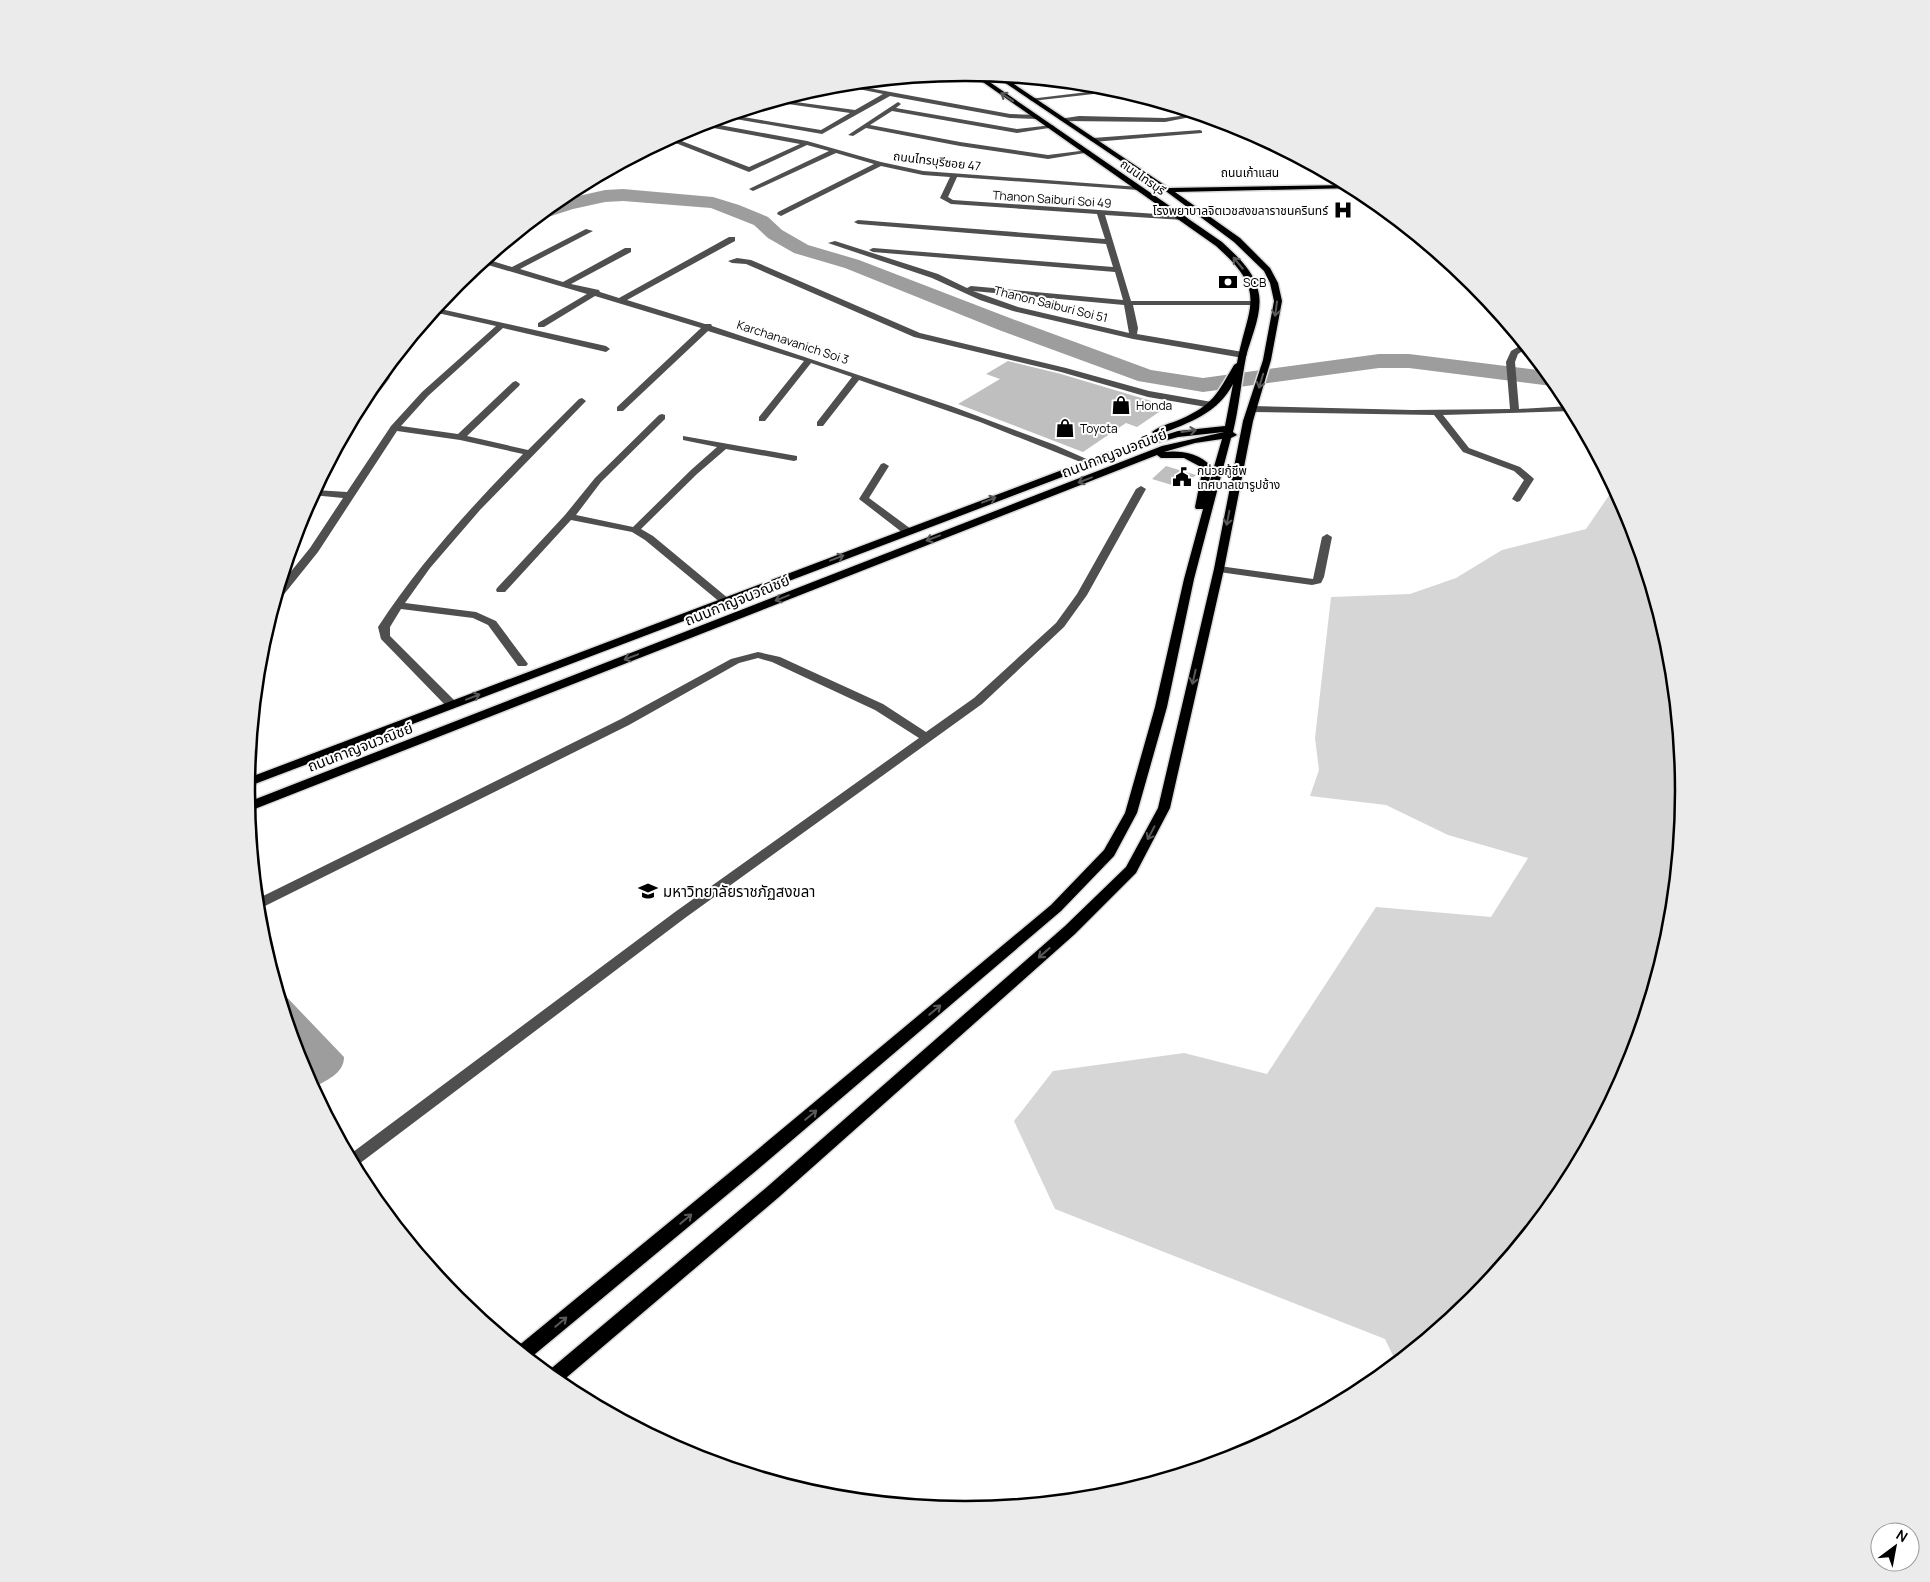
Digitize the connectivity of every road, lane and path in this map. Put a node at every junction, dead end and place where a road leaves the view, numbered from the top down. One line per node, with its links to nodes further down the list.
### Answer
1 (986, 82): 11 (main road, ถนนไทรบุรี, one-way to 1)
2 (1008, 83): 7 (main road, ถนนไทรบุรี)
3 (862, 89): 5 (street)
4 (1091, 93): 7 (street)
5 (888, 94): 6 (street); 10 (street)
6 (909, 98): 9 (street); 11 (street)
7 (1032, 99): 14 (main road, ถนนไทรบุรี)
8 (791, 103): 10 (street)
9 (891, 109): 15 (street); 17 (street)
10 (854, 112): 13 (street)
11 (1037, 117): 17 (main road, ถนนไทรบุรี)
12 (1186, 117): 14 (street)
13 (740, 118)
14 (1062, 119): 20 (main road, ถนนไทรบุรี)
15 (864, 126): 19 (street); 24 (street)
16 (716, 127): 22 (street, ถนนไทรบุรีซอย 47)
17 (1052, 127): 24 (main road, ถนนไทรบุรี)
18 (1200, 132): 20 (street)
19 (851, 135)
20 (1093, 140): 28 (main road, ถนนไทรบุรี)
21 (678, 142): 22 (street)
22 (807, 143): 23 (street, ถนนไทรบุรีซอย 47)
23 (836, 151): 25 (street, ถนนไทรบุรีซอย 47); 31 (street)
24 (1088, 152): 30 (main road, ถนนไทรบุรี)
25 (880, 164): 26 (street, ถนนไทรบุรีซอย 47); 33 (street)
26 (954, 176): 30 (street, ถนนไทรบุรีซอย 47); 34 (street, Thanon Saiburi Soi 49)
27 (1330, 182): 28 (main road, ถนนเก้าแสน)
28 (1158, 185): 30 (main road, ถนนเก้าแสน); 32 (main road, ถนนไทรบุรี)
29 (1338, 187): 32 (main road, ถนนเก้าแสน)
30 (1138, 188): 32 (main road, ถนนเก้าแสน); 35 (main road, ถนนไทรบุรี)
31 (753, 189)
32 (1169, 191): 66 (main road, ถนนไทรบุรี, one-way to 66)
33 (781, 214)
34 (1102, 214): 35 (street, Thanon Saiburi Soi 49); 39 (street)
35 (1183, 218): 52 (main road, ถนนไทรบุรี, one-way to 35)
36 (858, 222): 39 (street)
37 (589, 231): 45 (street)
38 (732, 239): 50 (street)
39 (1109, 242): 46 (street)
40 (832, 243): 41 (street, Thanon Saiburi Soi 51)
41 (853, 249): 46 (street); 48 (street, Thanon Saiburi Soi 51)
42 (628, 250): 47 (street)
43 (732, 261): 65 (street)
44 (490, 263): 45 (street, Karchanavanich Soi 3)
45 (514, 269): 47 (street, Karchanavanich Soi 3)
46 (1118, 270): 51 (street)
47 (564, 284): 49 (street, Karchanavanich Soi 3)
48 (960, 287): 51 (street); 57 (street, Thanon Saiburi Soi 51)
49 (596, 292): 50 (street, Karchanavanich Soi 3); 54 (street)
50 (622, 300): 56 (street, Karchanavanich Soi 3)
51 (1128, 303): 52 (street); 57 (street)
52 (1255, 303): 60 (main road, ถนนไทรบุรี)
53 (442, 312): 55 (street)
54 (541, 325)
55 (501, 326): 59 (street); 74 (street)
56 (708, 326): 61 (street, Karchanavanich Soi 3); 67 (street)
57 (1133, 336): 60 (street, Thanon Saiburi Soi 51)
58 (1519, 348): 70 (street)
59 (606, 349)
60 (1242, 356): 65 (main road); 75 (main road)
61 (809, 360): 62 (street, Karchanavanich Soi 3); 72 (street)
62 (857, 376): 73 (street); 81 (street, Karchanavanich Soi 3)
63 (516, 384): 76 (street)
64 (582, 401): 79 (street)
65 (1212, 405): 81 (main road)
66 (1253, 406): 69 (street); 75 (main road, ถนนไทรบุรี)
67 (620, 408)
68 (1563, 409): 70 (street)
69 (1436, 412): 70 (street); 88 (street)
70 (1515, 412)
71 (662, 417): 89 (street)
72 (762, 419)
73 (820, 424)
74 (394, 428): 76 (street); 87 (street)
75 (1235, 433): 82 (main road, ถนนกาญจนวณิชย์); 84 (main road, ถนนกาญจนวณิชย์, one-way to 75); 93 (main road); 94 (main road, one-way to 94)
76 (460, 437): 79 (street)
77 (686, 438): 78 (street)
78 (724, 446): 80 (street); 90 (street)
79 (530, 453): 98 (street)
80 (794, 458)
81 (1086, 461): 84 (main road)
82 (1130, 463): 93 (main road); 103 (main road, ถนนกาญจนวณิชย์, one-way to 103)
83 (884, 466): 91 (street)
84 (1044, 480): 91 (main road, ถนนกาญจนวณิชย์, one-way to 84)
85 (1141, 489): 101 (street)
86 (321, 493): 87 (street)
87 (350, 495): 95 (street)
88 (1517, 500)
89 (569, 517): 90 (street); 96 (street)
90 (635, 530): 97 (street)
91 (907, 531): 97 (main road, ถนนกาญจนวณิชย์, one-way to 91)
92 (1327, 537): 94 (street)
93 (1198, 546): 106 (main road, one-way to 93)
94 (1219, 569): 107 (main road, one-way to 107)
95 (286, 585)
96 (501, 590)
97 (725, 601): 100 (main road, ถนนกาญจนวณิชย์, one-way to 97)
98 (399, 605): 99 (street); 100 (street)
99 (522, 664)
100 (452, 705): 102 (main road, ถนนกาญจนวณิชย์)
101 (927, 738): 104 (street); 105 (street)
102 (255, 780)
103 (256, 804)
104 (264, 901)
105 (357, 1157)
106 (527, 1349)
107 (559, 1373)

